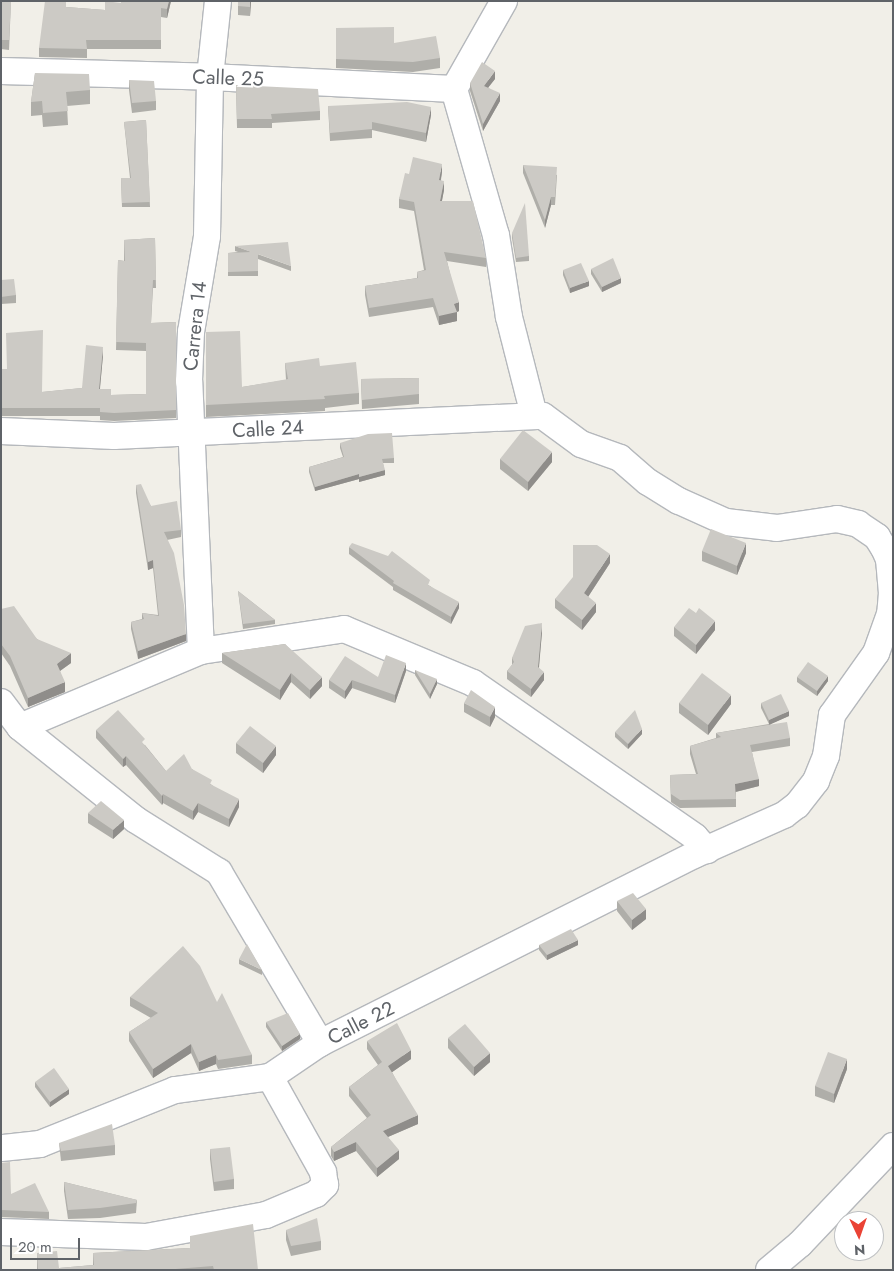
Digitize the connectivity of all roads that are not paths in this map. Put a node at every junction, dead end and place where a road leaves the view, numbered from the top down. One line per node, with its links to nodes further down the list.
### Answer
1 (218, 1): 4 (street, Carrera 14)
2 (504, 1): 5 (street)
3 (1, 71): 4 (street, Calle 25)
4 (210, 77): 5 (street, Calle 25); 8 (street, Carrera 14)
5 (454, 89): 6 (street)
6 (534, 415): 8 (street, Calle 24); 12 (street, Calle 22)
7 (1, 431): 8 (street, Calle 24)
8 (194, 433): 9 (street, Carrera 14)
9 (201, 651): 11 (street); 12 (street)
10 (1, 702): 11 (street)
11 (20, 727): 13 (street)
12 (707, 850): 13 (street, Calle 22)
13 (320, 1044): 14 (street, Calle 22)
14 (270, 1077): 16 (street, Calle 22); 17 (street)
15 (893, 1146): 18 (street)
16 (1, 1148)
17 (1, 1232)
18 (769, 1270)

